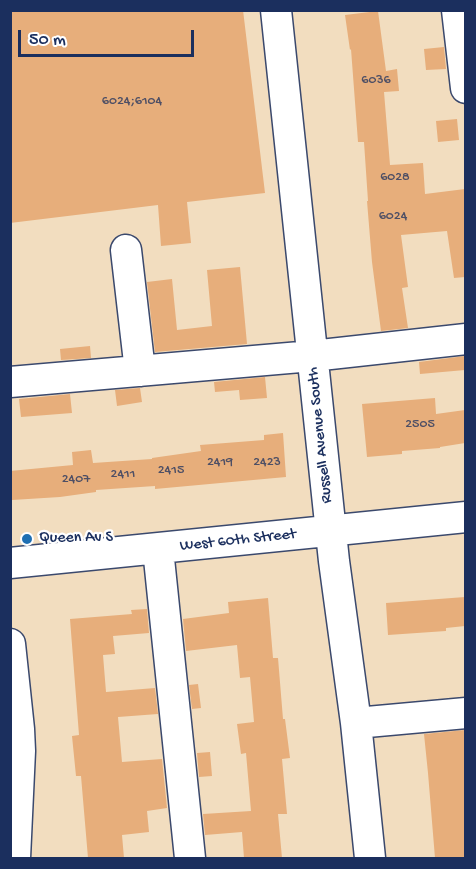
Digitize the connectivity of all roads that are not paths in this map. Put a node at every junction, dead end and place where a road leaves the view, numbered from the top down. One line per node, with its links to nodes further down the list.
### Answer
1 (276, 10): 6 (street, Russell Avenue South)
2 (457, 10): 3 (street)
3 (465, 88)
4 (126, 250): 7 (street)
5 (465, 339): 6 (street)
6 (312, 356): 7 (street); 10 (street, Russell Avenue South)
7 (140, 371): 8 (street)
8 (10, 382)
9 (465, 517): 10 (street, West 60th Street)
10 (331, 532): 11 (street, West 60th Street); 15 (street, Russell Avenue South)
11 (158, 549): 12 (street, West 60th Street); 17 (street)
12 (10, 563)
13 (10, 644): 16 (street)
14 (465, 712): 15 (street)
15 (356, 723): 18 (street, Russell Avenue South)
16 (15, 858)
17 (190, 858)
18 (370, 858)

